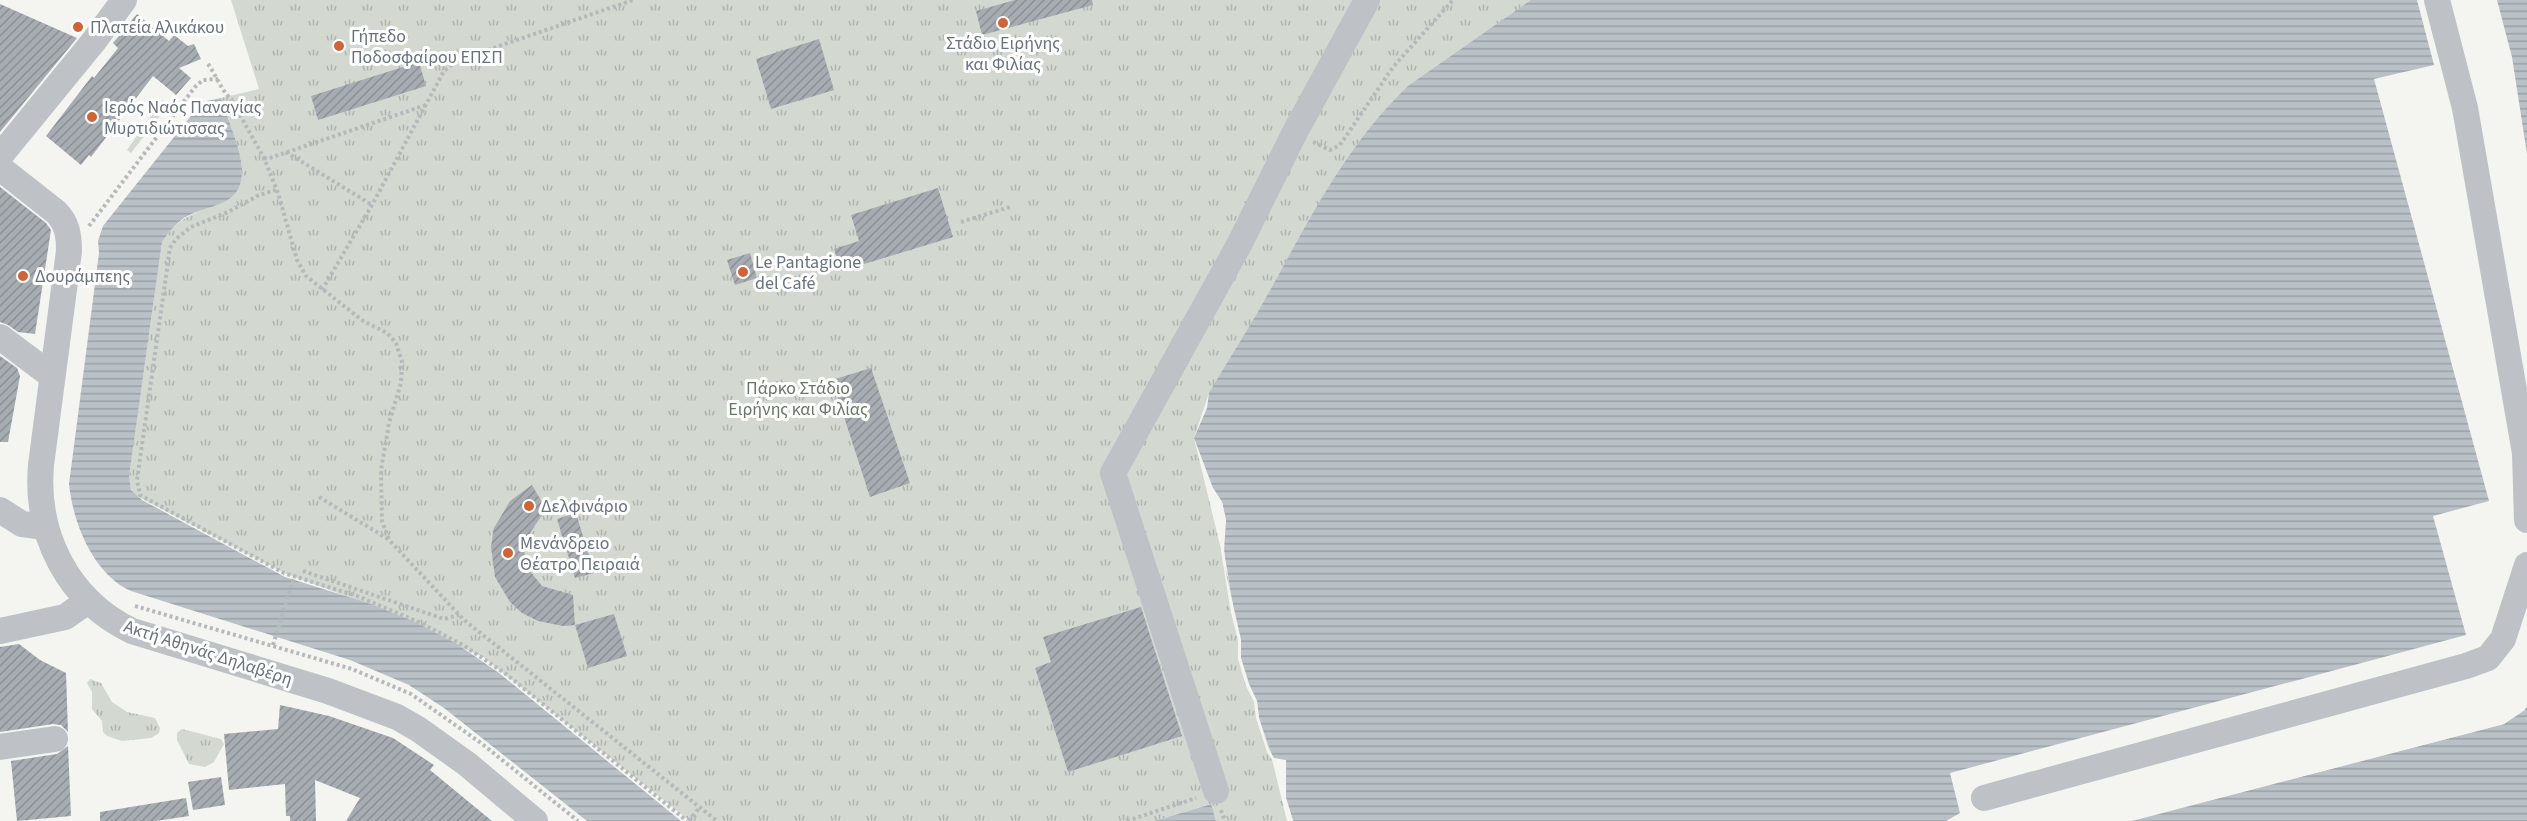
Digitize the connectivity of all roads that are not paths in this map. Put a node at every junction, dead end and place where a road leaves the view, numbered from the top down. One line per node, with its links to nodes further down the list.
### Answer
1 (124, 0): 4 (street)
2 (1367, 0): 16 (street)
3 (2437, 0): 9 (street)
4 (0, 156)
5 (0, 168): 7 (street, Ακτή Αθηνάς Δηλαβέρη)
6 (0, 337): 7 (street)
7 (52, 376): 10 (street, Ακτή Αθηνάς Δηλαβέρη)
8 (0, 510): 10 (street)
9 (2527, 520)
10 (45, 527): 12 (street, Ακτή Αθηνάς Δηλαβέρη)
11 (2527, 564): 17 (street)
12 (88, 601): 13 (street); 18 (street, Ακτή Αθηνάς Δηλαβέρη)
13 (0, 631)
14 (55, 739): 15 (street)
15 (0, 747)
16 (1216, 791)
17 (1984, 798)
18 (535, 821)

